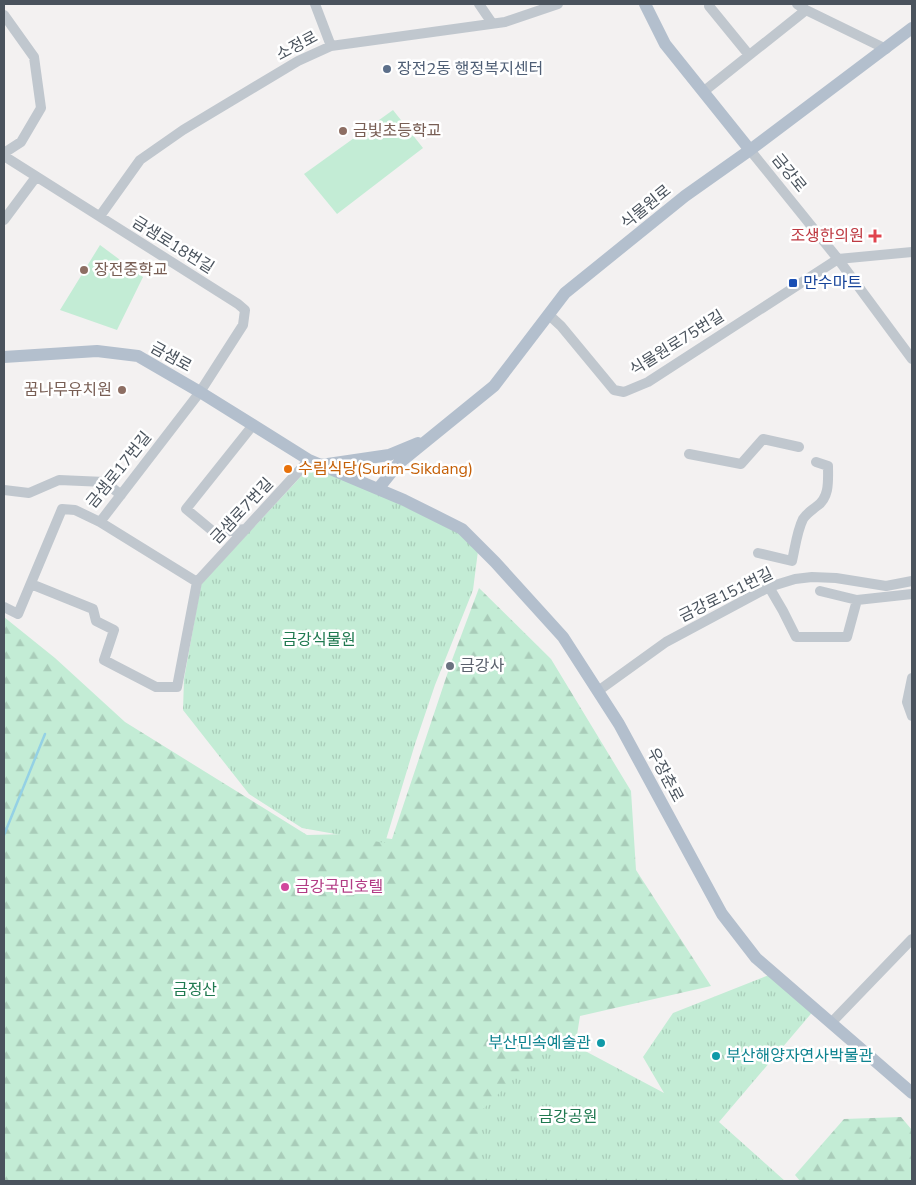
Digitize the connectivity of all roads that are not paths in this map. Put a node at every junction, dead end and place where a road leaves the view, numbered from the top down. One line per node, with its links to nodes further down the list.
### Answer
1 (315, 4): 10 (street)
2 (479, 4): 8 (street)
3 (558, 4): 8 (street, 소정로)
4 (646, 4): 13 (main road, 금강로)
5 (709, 6): 12 (street)
6 (801, 7): 11 (street); 12 (street)
7 (4, 15): 15 (street, 금샘로18번길)
8 (492, 23): 10 (street, 소정로)
9 (912, 28): 11 (main road, 식물원로)
10 (331, 46): 17 (street, 소정로)
11 (886, 48): 14 (main road, 식물원로)
12 (749, 56): 13 (street)
13 (703, 92): 14 (main road, 금강로)
14 (750, 150): 20 (street, 금강로); 21 (main road, 식물원로)
15 (4, 154): 16 (street, 금샘로18번길)
16 (36, 177): 17 (street, 금샘로18번길); 18 (street)
17 (100, 216): 24 (street, 금샘로18번길)
18 (4, 220)
19 (912, 252): 20 (street)
20 (838, 259): 21 (street, 식물원로75번길); 23 (street, 금강로)
21 (549, 315): 26 (main road, 식물원로)
22 (4, 358): 24 (main road, 금샘로)
23 (912, 359)
24 (200, 392): 25 (main road, 금샘로); 33 (street, 금샘로17번길)
25 (253, 425): 29 (main road, 금샘로); 35 (street)
26 (428, 439): 29 (main road, 식물원로); 31 (main road, 식물원로)
27 (799, 447): 28 (street)
28 (690, 454)
29 (315, 462): 31 (main road, 금샘로); 35 (street, 금샘로7번길)
30 (816, 462): 36 (street)
31 (378, 489): 46 (main road, 우장춘로)
32 (4, 490): 33 (street)
33 (121, 494): 34 (street, 금샘로17번길)
34 (100, 522): 38 (street); 39 (street, 금샘로17번길)
35 (245, 530): 38 (street, 금샘로7번길)
36 (758, 553)
37 (912, 581): 40 (street, 금강로151번길)
38 (197, 582): 39 (street)
39 (31, 584): 44 (street, 금샘로17번길)
40 (769, 587): 43 (street); 46 (street, 금강로151번길)
41 (820, 591): 43 (street)
42 (912, 594): 43 (street)
43 (857, 600)
44 (4, 607)
45 (912, 678): 47 (street)
46 (598, 690): 49 (main road, 우장춘로)
47 (912, 716)
48 (912, 939): 49 (street)
49 (831, 1023): 50 (main road, 우장춘로)
50 (912, 1093)

